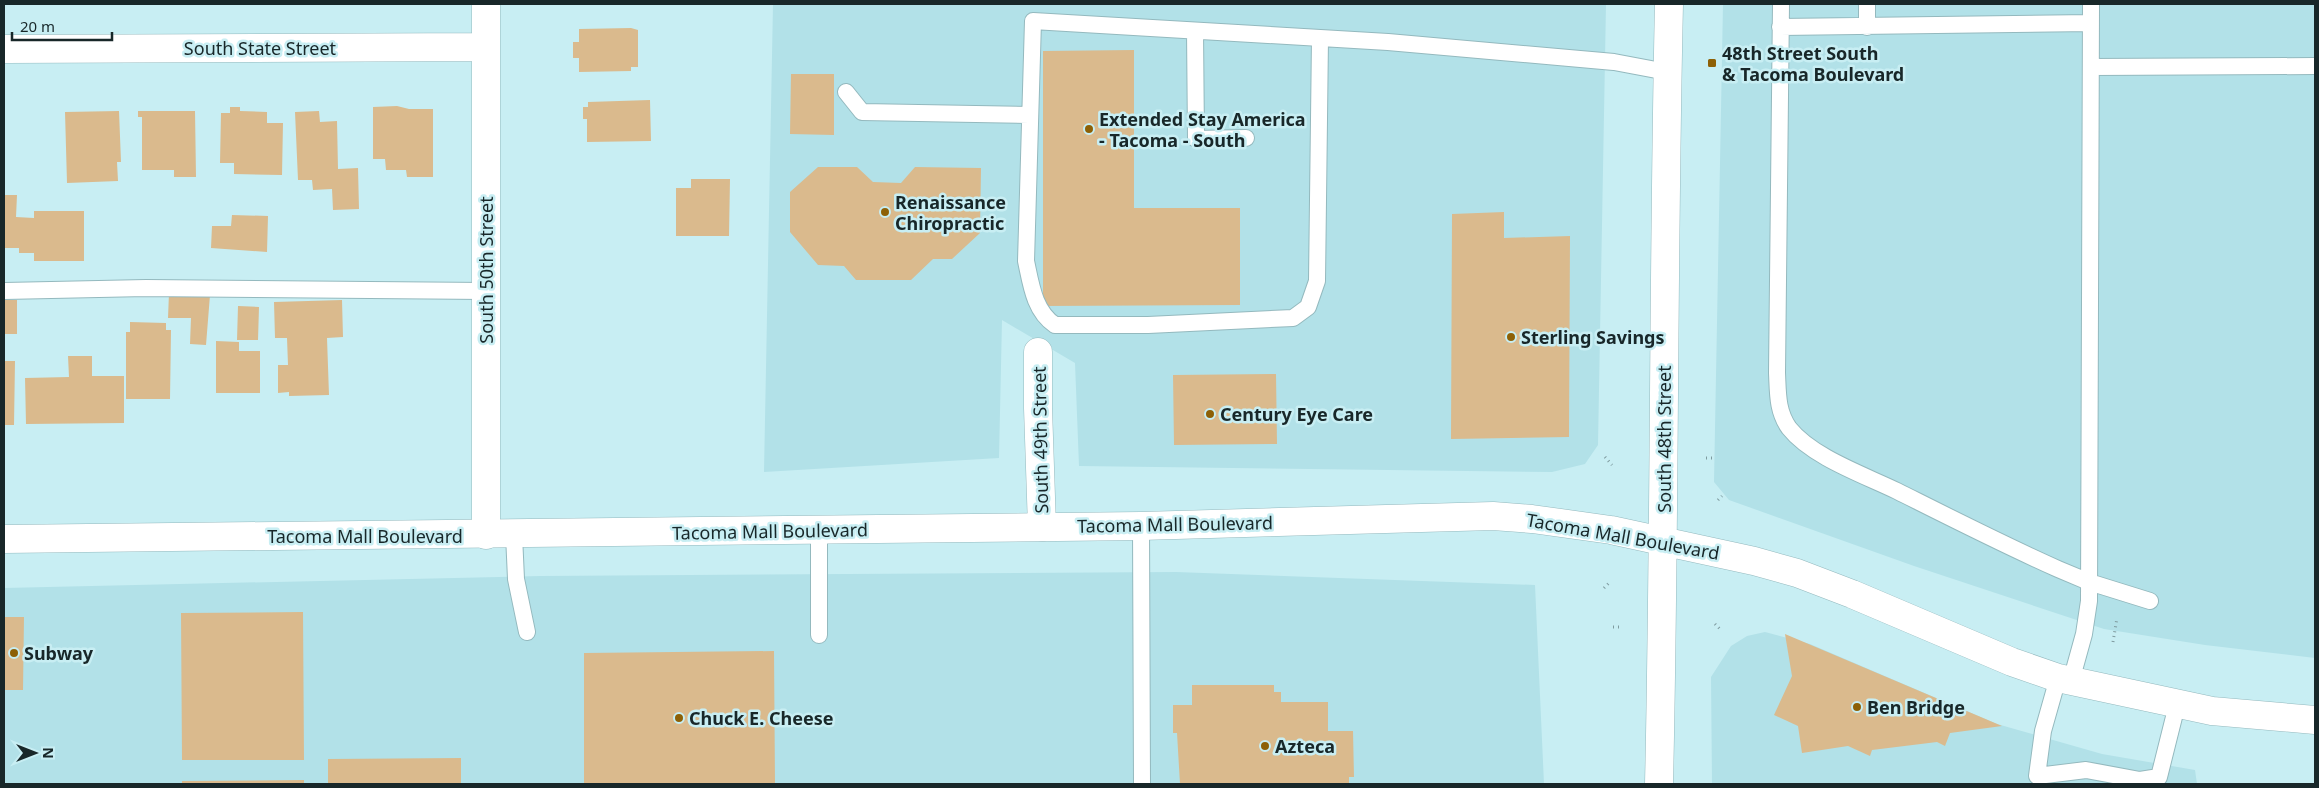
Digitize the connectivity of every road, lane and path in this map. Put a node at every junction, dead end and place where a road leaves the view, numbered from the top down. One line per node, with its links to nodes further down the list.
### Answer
1 (486, 4): 11 (main road, South 50th Street)
2 (1669, 4): 15 (main road, South 48th Street)
3 (1781, 4): 7 (lane)
4 (1867, 4): 8 (lane)
5 (2091, 4): 6 (lane)
6 (2091, 24): 8 (lane); 14 (lane)
7 (1780, 26): 8 (lane); 35 (lane)
8 (1867, 27)
9 (1195, 31): 10 (lane); 17 (lane); 18 (lane)
10 (1320, 38): 15 (lane); 17 (lane)
11 (486, 47): 12 (main road, South State Street); 20 (main road, South 50th Street)
12 (4, 49)
13 (2315, 66): 14 (lane)
14 (2091, 68): 35 (lane)
15 (1667, 72): 34 (main road, South 48th Street)
16 (846, 92): 17 (lane)
17 (1029, 115)
18 (1246, 138)
19 (4, 291): 20 (lane)
20 (486, 291): 31 (main road, South 50th Street)
21 (1038, 352): 29 (main road, South 49th Street)
22 (1605, 457): 25 (path)
23 (1706, 458): 24 (path)
24 (1714, 458)
25 (1612, 465)
26 (1722, 496): 27 (path)
27 (1718, 500)
28 (1141, 526): 29 (main road, Tacoma Mall Boulevard); 34 (main road, Tacoma Mall Boulevard); 50 (lane)
29 (1042, 527): 30 (main road, Tacoma Mall Boulevard)
30 (819, 530): 32 (main road, Tacoma Mall Boulevard); 45 (lane)
31 (486, 535): 32 (main road, Tacoma Mall Boulevard); 33 (main road, Tacoma Mall Boulevard)
32 (514, 535): 44 (lane)
33 (4, 539)
34 (1664, 541): 47 (main road, Tacoma Mall Boulevard); 51 (main road, South 48th Street)
35 (2090, 582): 38 (lane); 47 (lane)
36 (1610, 583): 37 (path)
37 (1604, 588)
38 (2150, 601)
39 (2118, 616): 46 (path)
40 (1715, 624): 43 (path)
41 (1613, 627): 42 (path)
42 (1621, 627)
43 (1721, 630)
44 (527, 632)
45 (819, 635)
46 (2113, 642)
47 (2064, 680): 48 (main road, Tacoma Mall Boulevard); 48 (lane)
48 (2178, 704): 49 (main road, Tacoma Mall Boulevard)
49 (2315, 720)
50 (1142, 784)
51 (1659, 784)

